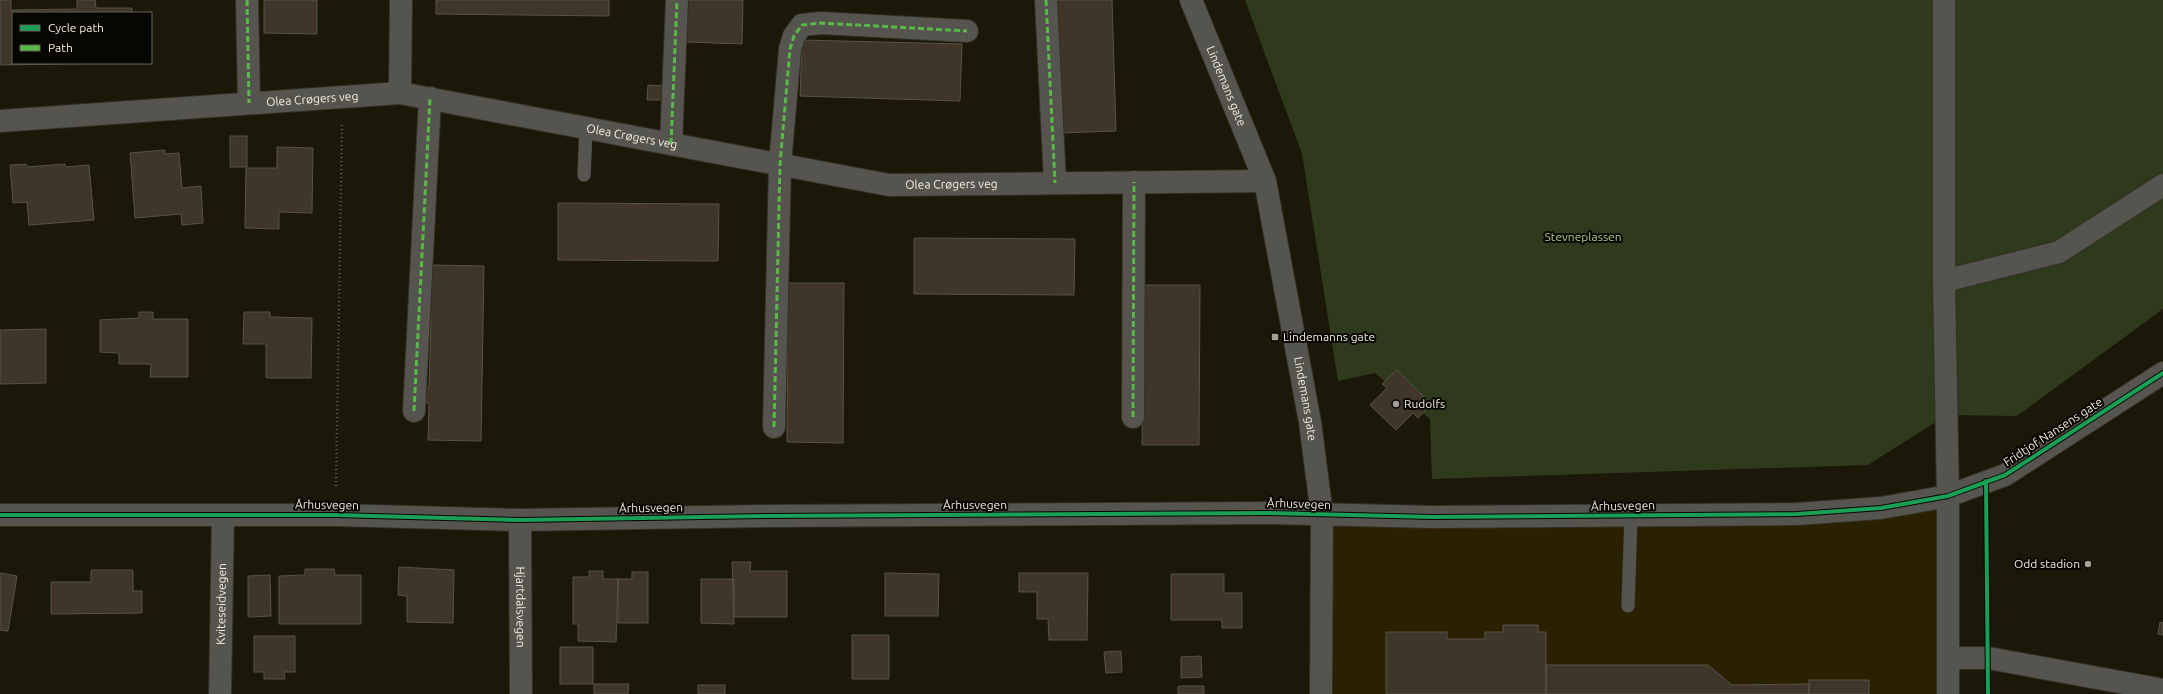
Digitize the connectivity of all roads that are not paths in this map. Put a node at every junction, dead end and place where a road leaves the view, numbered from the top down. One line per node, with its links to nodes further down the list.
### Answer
1 (247, 0): 10 (street)
2 (401, 0): 8 (street)
3 (677, 0): 13 (street)
4 (1046, 0): 18 (street)
5 (1191, 0): 16 (street, Lindemans gate)
6 (1944, 0): 20 (street)
7 (967, 31): 14 (street)
8 (400, 93): 9 (street, Olea Crøgers veg); 10 (street, Olea Crøgers veg)
9 (430, 98): 12 (street, Olea Crøgers veg); 22 (street)
10 (249, 103): 11 (street, Olea Crøgers veg)
11 (0, 121)
12 (586, 128): 13 (street, Olea Crøgers veg); 15 (lane)
13 (672, 144): 14 (street, Olea Crøgers veg)
14 (780, 164): 18 (street, Olea Crøgers veg); 24 (street)
15 (584, 174)
16 (1265, 180): 17 (street, Olea Crøgers veg); 28 (street, Lindemans gate)
17 (1134, 182): 18 (street, Olea Crøgers veg); 23 (street)
18 (1055, 183)
19 (2163, 185): 20 (street)
20 (1944, 281): 25 (street)
21 (2163, 373): 25 (street, Fridtjof Nansens gate)
22 (414, 411)
23 (1133, 417)
24 (774, 427)
25 (1948, 496): 29 (street, Århusvegen); 32 (street)
26 (0, 515): 27 (street, Århusvegen)
27 (223, 515): 30 (street, Århusvegen); 34 (street, Kviteseidvegen)
28 (1322, 515): 29 (street, Århusvegen); 30 (street, Århusvegen); 36 (street, Lindemans gate)
29 (1631, 516): 31 (lane)
30 (520, 520): 35 (street, Hjartdalsvegen)
31 (1628, 606)
32 (1949, 658): 33 (street); 37 (street)
33 (2163, 690)
34 (220, 694)
35 (521, 694)
36 (1320, 694)
37 (1948, 694)

